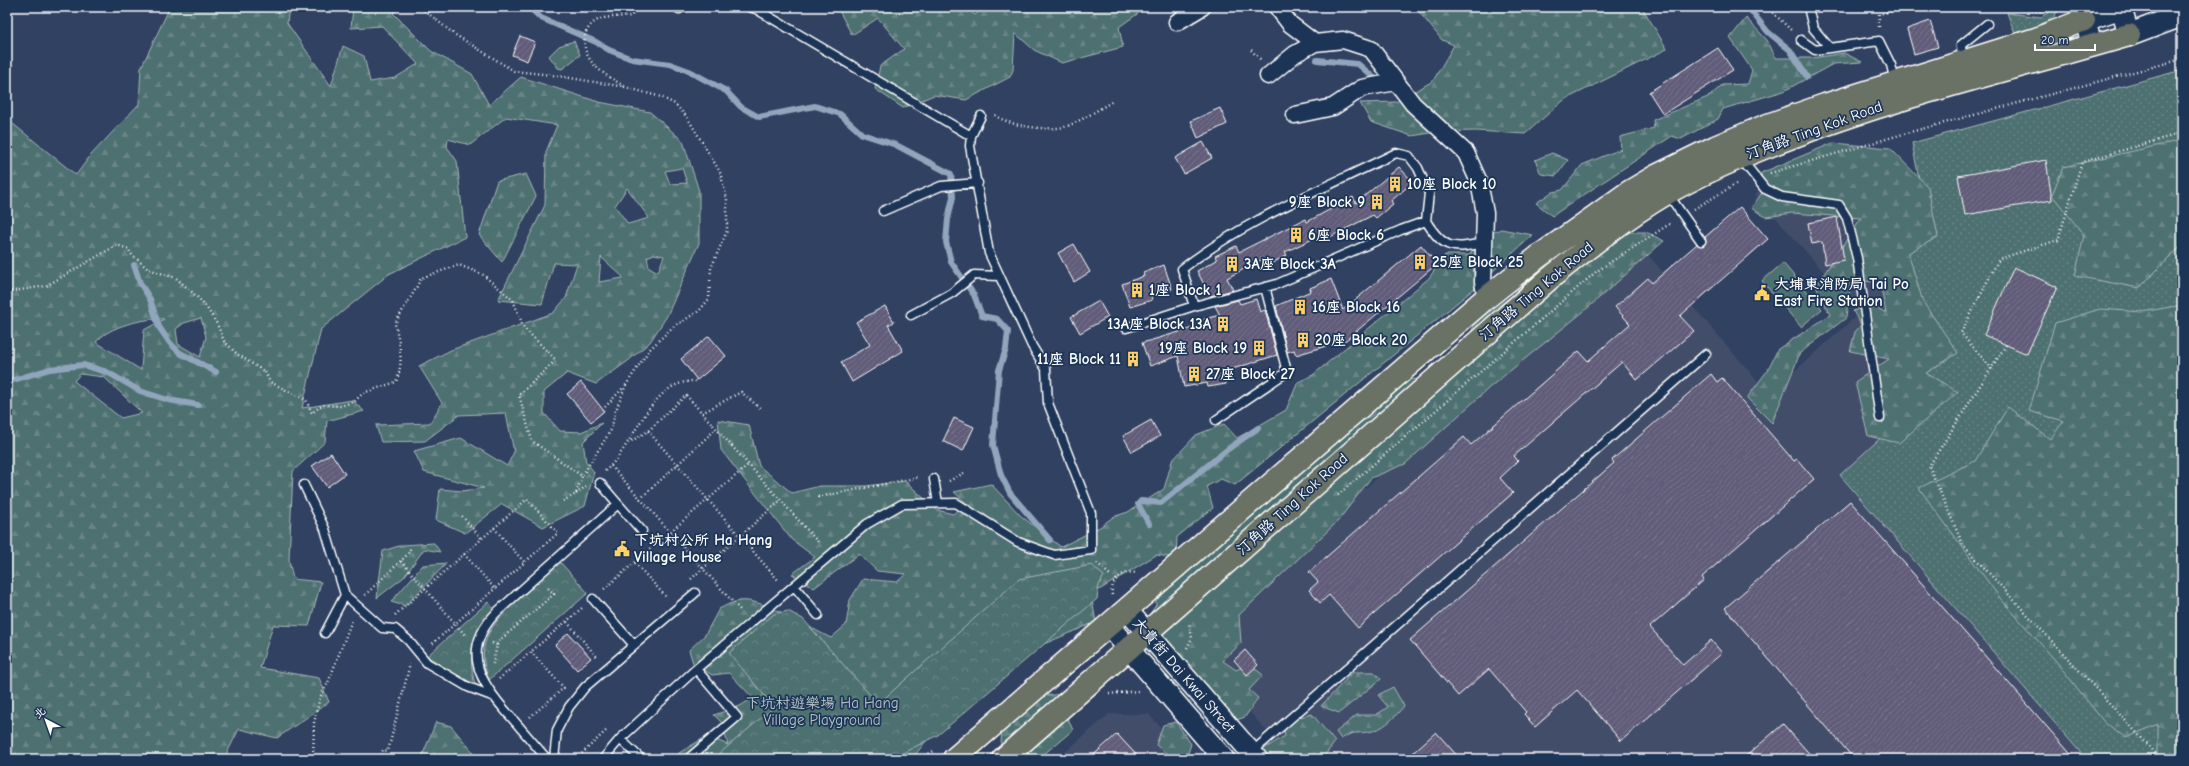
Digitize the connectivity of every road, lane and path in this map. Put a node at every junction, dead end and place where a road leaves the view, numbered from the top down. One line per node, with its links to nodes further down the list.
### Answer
1 (420, 7): 27 (path)
2 (639, 7): 27 (path)
3 (749, 7): 32 (lane)
4 (1202, 7): 14 (street)
5 (1277, 7): 19 (street)
6 (1767, 7): 17 (path)
7 (1808, 7): 21 (lane)
8 (1911, 7): 18 (path)
9 (2012, 7): 11 (path)
10 (2121, 7): 12 (main road, 汀角路 Ting Kok Road); 16 (street)
11 (2047, 12)
12 (2083, 13): 20 (street); 23 (main road, 汀角路 Ting Kok Road)
13 (2182, 15): 16 (main road, 汀角路 Ting Kok Road)
14 (1177, 22)
15 (1986, 24): 23 (lane)
16 (2129, 35): 20 (main road, 汀角路 Ting Kok Road)
17 (1801, 40): 21 (lane)
18 (1879, 41): 21 (lane); 26 (lane)
19 (1315, 43): 24 (street); 25 (street)
20 (2092, 46): 33 (main road, 汀角路 Ting Kok Road)
21 (1829, 47)
22 (2182, 59): 34 (path)
23 (1962, 62): 26 (main road, 汀角路 Ting Kok Road)
24 (1268, 76)
25 (1396, 82): 29 (street); 41 (street)
26 (1896, 83): 33 (main road, 汀角路 Ting Kok Road)
27 (625, 87): 53 (path)
28 (1113, 101): 30 (path)
29 (1296, 115)
30 (981, 116): 32 (lane)
31 (2182, 133): 51 (path)
32 (970, 136): 35 (lane)
33 (1736, 149): 34 (lane); 36 (main road, 汀角路 Ting Kok Road)
34 (1755, 177): 38 (path); 57 (lane)
35 (978, 183): 37 (lane); 42 (lane)
36 (1662, 184): 38 (lane); 45 (main road, 汀角路 Ting Kok Road); 108 (main road, 汀角路 Ting Kok Road)
37 (883, 211)
38 (1683, 216): 40 (lane); 73 (path)
39 (1426, 221): 41 (lane); 43 (lane); 46 (lane)
40 (1701, 240)
41 (1484, 243): 45 (street)
42 (999, 276): 47 (lane); 75 (lane)
43 (1265, 288): 46 (lane); 58 (lane)
44 (7, 292): 66 (path)
45 (1486, 298): 98 (main road, 汀角路 Ting Kok Road)
46 (1194, 306): 48 (lane)
47 (911, 316)
48 (1126, 328)
49 (2006, 345): 51 (path)
50 (1706, 354): 122 (lane)
51 (1992, 368): 133 (path)
52 (697, 381): 61 (path)
53 (626, 385): 54 (path); 66 (path)
54 (605, 407)
55 (760, 408): 56 (path)
56 (702, 412): 59 (path); 60 (path)
57 (1880, 418)
58 (1216, 420)
59 (716, 428): 62 (path); 63 (path)
60 (648, 431): 61 (path); 63 (path)
61 (628, 443): 64 (path)
62 (748, 464): 72 (path); 82 (path)
63 (677, 465): 71 (path); 72 (path)
64 (611, 466): 65 (path); 71 (path)
65 (602, 474)
66 (582, 476): 74 (path)
67 (934, 479): 70 (path); 75 (lane)
68 (600, 483): 76 (lane)
69 (304, 485): 95 (lane)
70 (818, 497)
71 (640, 499): 80 (path)
72 (708, 500): 80 (path); 90 (path)
73 (1332, 500)
74 (563, 501)
75 (938, 503): 91 (lane)
76 (618, 504): 79 (lane); 88 (lane)
77 (462, 516): 81 (path)
78 (494, 528): 81 (path); 86 (path); 86 (path)
79 (642, 531)
80 (671, 533): 87 (path); 100 (path)
81 (482, 539): 84 (path)
82 (819, 543)
83 (411, 547): 85 (path)
84 (464, 554): 92 (path); 93 (path)
85 (401, 561): 92 (path); 99 (path)
86 (525, 563): 93 (path)
87 (635, 563): 96 (path); 97 (path)
88 (543, 571): 109 (path); 120 (lane)
89 (1141, 574): 98 (path)
90 (778, 580)
91 (794, 586): 101 (lane); 117 (lane)
92 (424, 589): 102 (path); 105 (path)
93 (495, 589): 105 (path)
94 (695, 593): 110 (lane)
95 (345, 595): 99 (lane); 107 (lane)
96 (593, 598): 104 (path); 110 (lane)
97 (668, 599)
98 (1118, 605): 106 (main road, 汀角路 Ting Kok Road); 108 (street, 大貴街 Dai Kwai Street)
99 (356, 606): 114 (lane); 123 (path)
100 (742, 611)
101 (818, 615)
102 (389, 620)
103 (1193, 620): 112 (path)
104 (567, 622): 113 (path); 115 (path)
105 (454, 624): 114 (path)
106 (1109, 626): 111 (street, 大貴街 Dai Kwai Street); 130 (main road, 汀角路 Ting Kok Road)
107 (325, 633)
108 (1147, 633): 111 (main road, 汀角路 Ting Kok Road); 122 (street, 大貴街 Dai Kwai Street)
109 (497, 645)
110 (634, 645): 126 (lane)
111 (1129, 649): 131 (main road, 汀角路 Ting Kok Road); 132 (street, 大貴街 Dai Kwai Street)
112 (1184, 651)
113 (531, 652): 118 (path); 119 (path)
114 (420, 655): 120 (lane)
115 (598, 658)
116 (406, 660): 124 (path)
117 (696, 669): 121 (lane); 129 (lane)
118 (499, 680)
119 (564, 688)
120 (492, 696): 125 (lane)
121 (620, 739): 127 (lane); 128 (lane)
122 (1254, 756)
123 (313, 759)
124 (380, 759)
125 (547, 759)
126 (554, 759)
127 (603, 759)
128 (641, 759)
129 (688, 759)
130 (954, 759)
131 (1002, 759)
132 (1224, 759)
133 (2161, 759)

